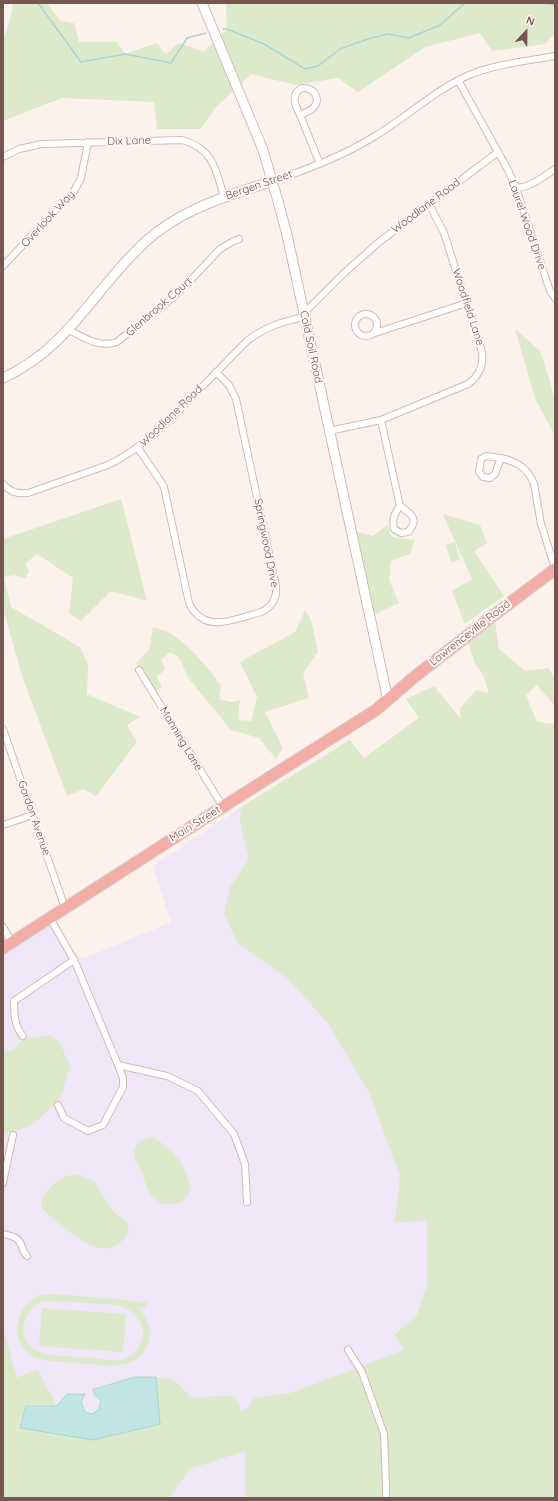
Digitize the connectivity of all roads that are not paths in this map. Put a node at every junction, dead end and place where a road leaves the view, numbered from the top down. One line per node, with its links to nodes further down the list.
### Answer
1 (202, 3): 10 (street, Cold Soil Road)
2 (555, 56): 3 (street, Bergen Street)
3 (458, 80): 6 (street, Laurel Wood Drive); 8 (street, Bergen Street)
4 (300, 115): 4 (street); 8 (street)
5 (88, 142): 7 (street, Dix Lane); 12 (street, Dix Lane); 15 (street, Overlook Way)
6 (498, 152): 11 (street, Laurel Wood Drive); 13 (street, Woodlane Road)
7 (3, 157)
8 (320, 164): 10 (street, Bergen Street)
9 (555, 169): 11 (street)
10 (273, 181): 12 (street, Bergen Street); 18 (street, Cold Soil Road)
11 (516, 188): 16 (street, Laurel Wood Drive)
12 (224, 197): 19 (street, Bergen Street)
13 (429, 204): 17 (street, Woodfield Lane); 18 (street, Woodlane Road)
14 (240, 239): 19 (street, Glenbrook Court)
15 (3, 266)
16 (555, 298)
17 (467, 303): 20 (street); 23 (street, Woodfield Lane)
18 (305, 315): 21 (street, Woodlane Road); 24 (street, Cold Soil Road)
19 (69, 330): 22 (street, Bergen Street)
20 (372, 334)
21 (216, 372): 25 (street, Woodlane Road); 25 (street, Springwood Drive)
22 (3, 378)
23 (381, 420): 24 (street, Woodfield Lane); 28 (street)
24 (330, 431): 31 (street, Cold Soil Road)
25 (138, 448): 27 (street, Woodlane Road)
26 (501, 458): 29 (street)
27 (3, 484)
28 (400, 506): 28 (street)
29 (555, 569): 31 (highway, Lawrenceville Road)
30 (139, 670): 33 (street, Manning Lane)
31 (388, 700): 33 (highway, Main Street)
32 (3, 729): 34 (street, Gordon Avenue)
33 (223, 807): 36 (highway, Main Street)
34 (33, 815): 35 (street); 36 (street, Gordon Avenue)
35 (3, 825)
36 (65, 908): 37 (highway, Main Street)
37 (50, 918): 39 (highway, Main Street); 40 (street)
38 (3, 927): 39 (street)
39 (7, 946)
40 (74, 960): 41 (street); 42 (street)
41 (23, 1036)
42 (118, 1065): 43 (street); 46 (street)
43 (58, 1105)
44 (13, 1135): 45 (street)
45 (3, 1182)
46 (247, 1202)
47 (3, 1234): 48 (street)
48 (27, 1256)
49 (348, 1350): 50 (street)
50 (386, 1498)

